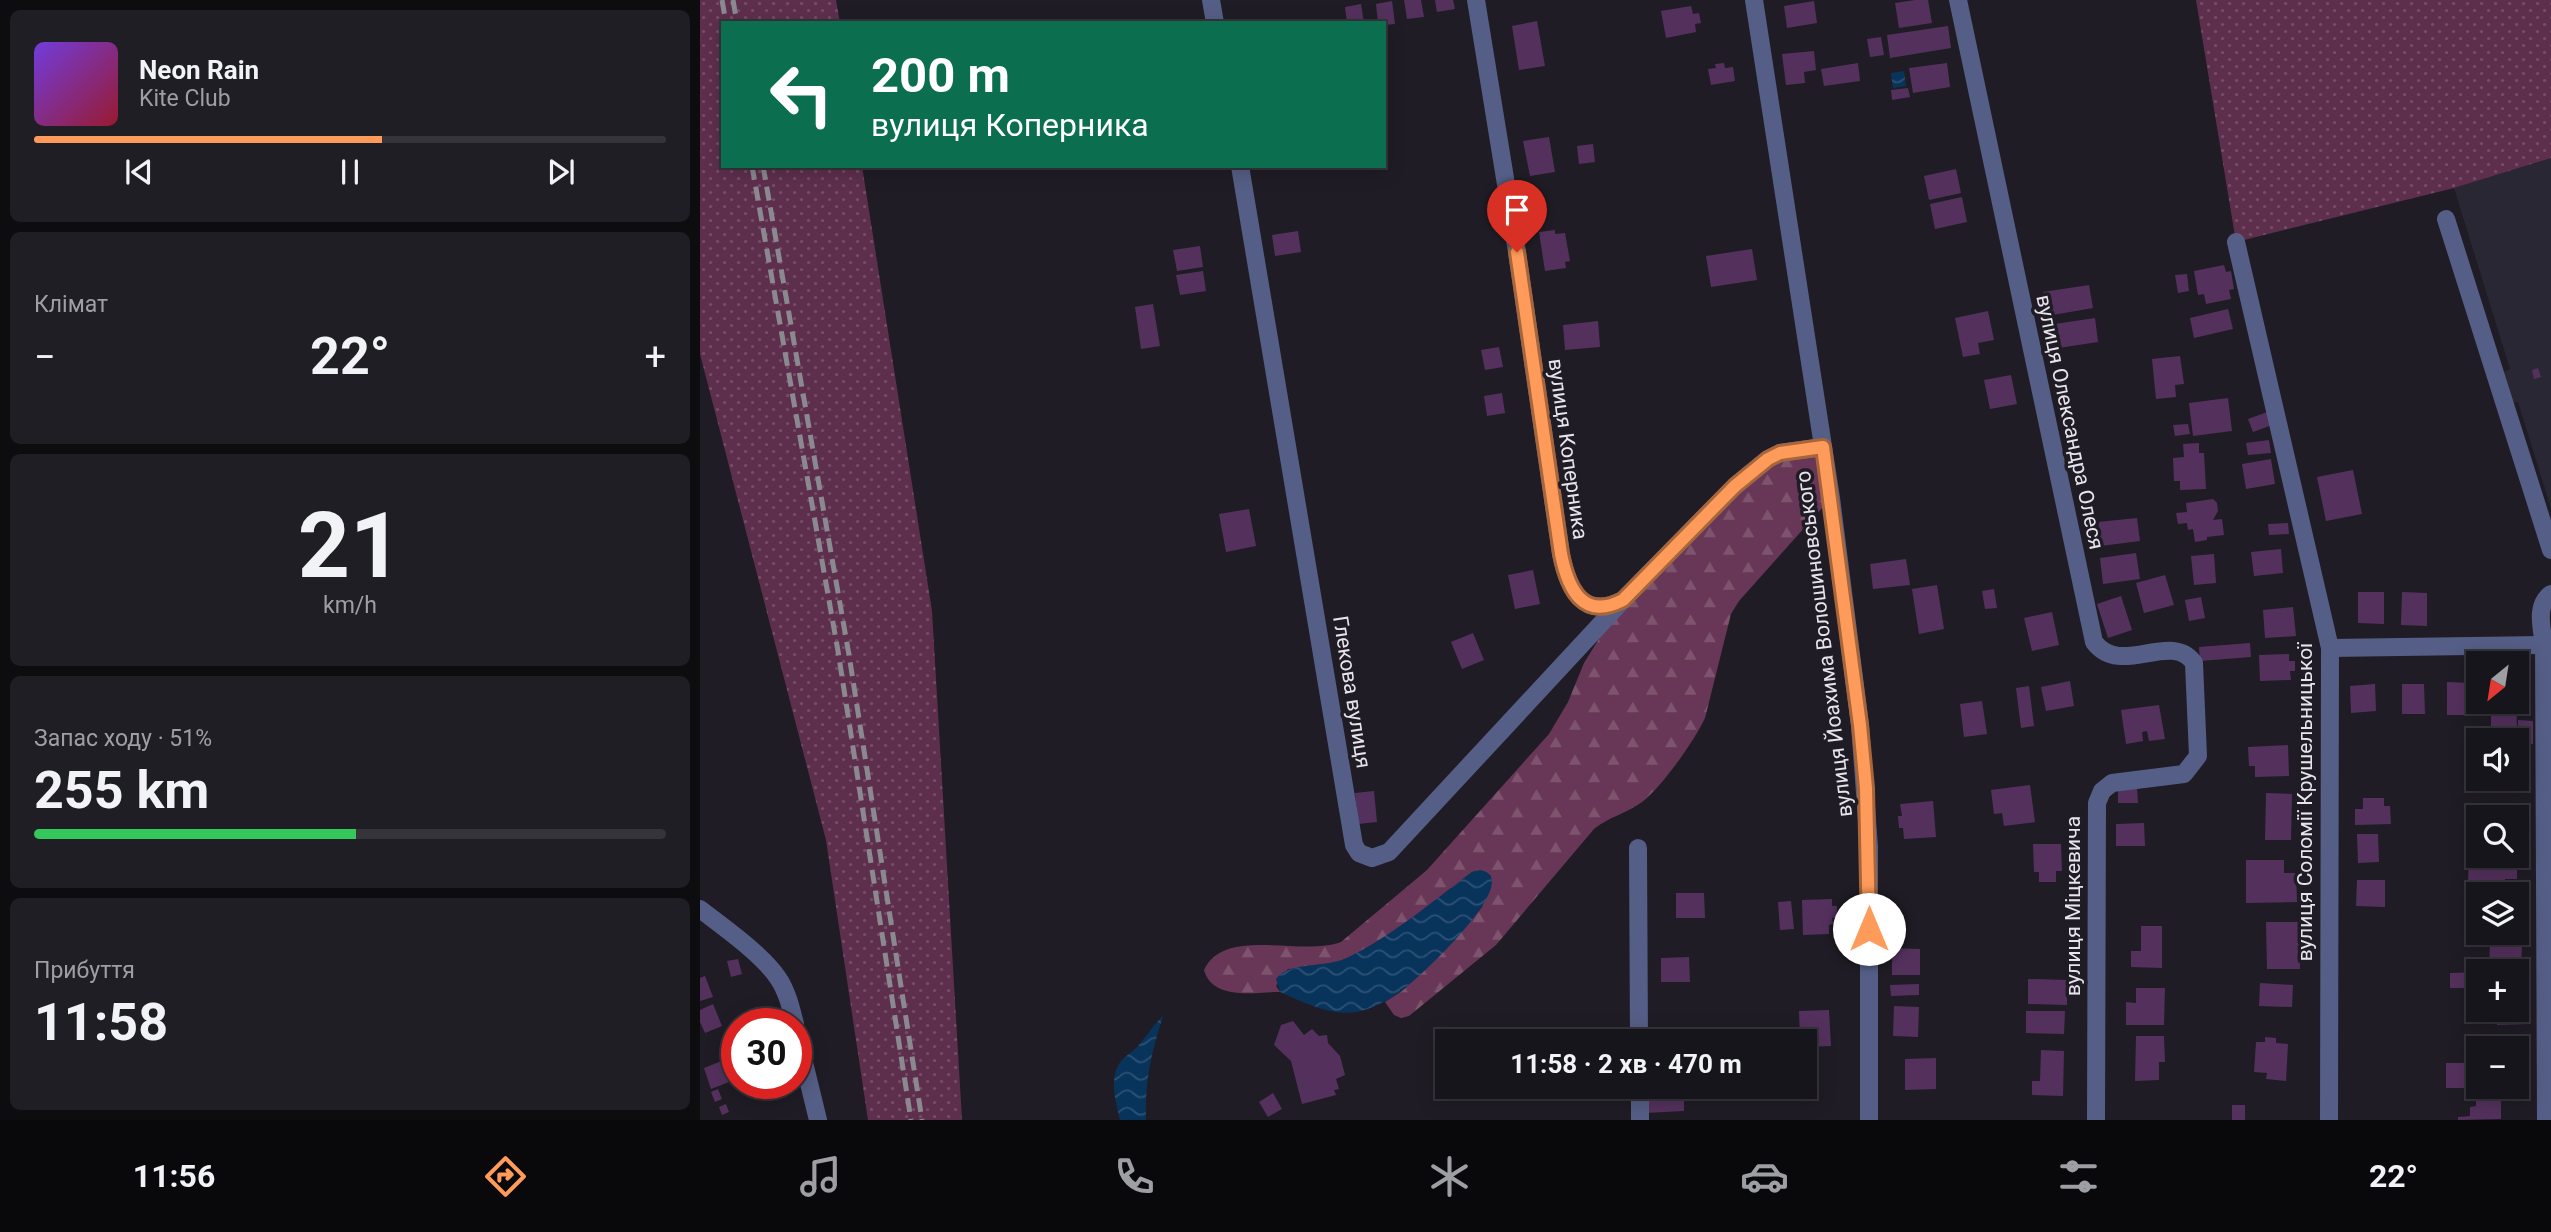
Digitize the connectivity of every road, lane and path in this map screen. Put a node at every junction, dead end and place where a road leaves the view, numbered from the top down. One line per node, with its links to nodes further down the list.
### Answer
1 (1211, 0): 5 (street)
2 (1476, 0): 12 (street, вулиця Коперника)
3 (1754, 0): 9 (street, вулиця Йоахима Волошиновського)
4 (1958, 0): 15 (street, вулиця Олександра Олеся)
5 (1215, 21)
6 (1240, 168): 12 (street, Глекова вулиця)
7 (2446, 219): 10 (street)
8 (2236, 242): 14 (street, вулиця Соломії Крушельницької)
9 (1823, 447): 12 (street); 24 (street, вулиця Йоахима Волошиновського)
10 (2551, 550)
11 (2551, 594): 13 (street)
12 (1623, 600)
13 (2543, 645): 14 (street); 27 (street)
14 (2330, 648): 26 (street, вулиця Соломії Крушельницької)
15 (2193, 766): 25 (street, вулиця Міцкевича)
16 (1638, 848): 19 (street)
17 (700, 909): 18 (street)
18 (790, 1008)
19 (1639, 1029)
20 (812, 1095): 22 (street)
21 (1640, 1099): 23 (street)
22 (818, 1120)
23 (1640, 1120)
24 (1869, 1120)
25 (2096, 1120)
26 (2329, 1120)
27 (2546, 1120)

